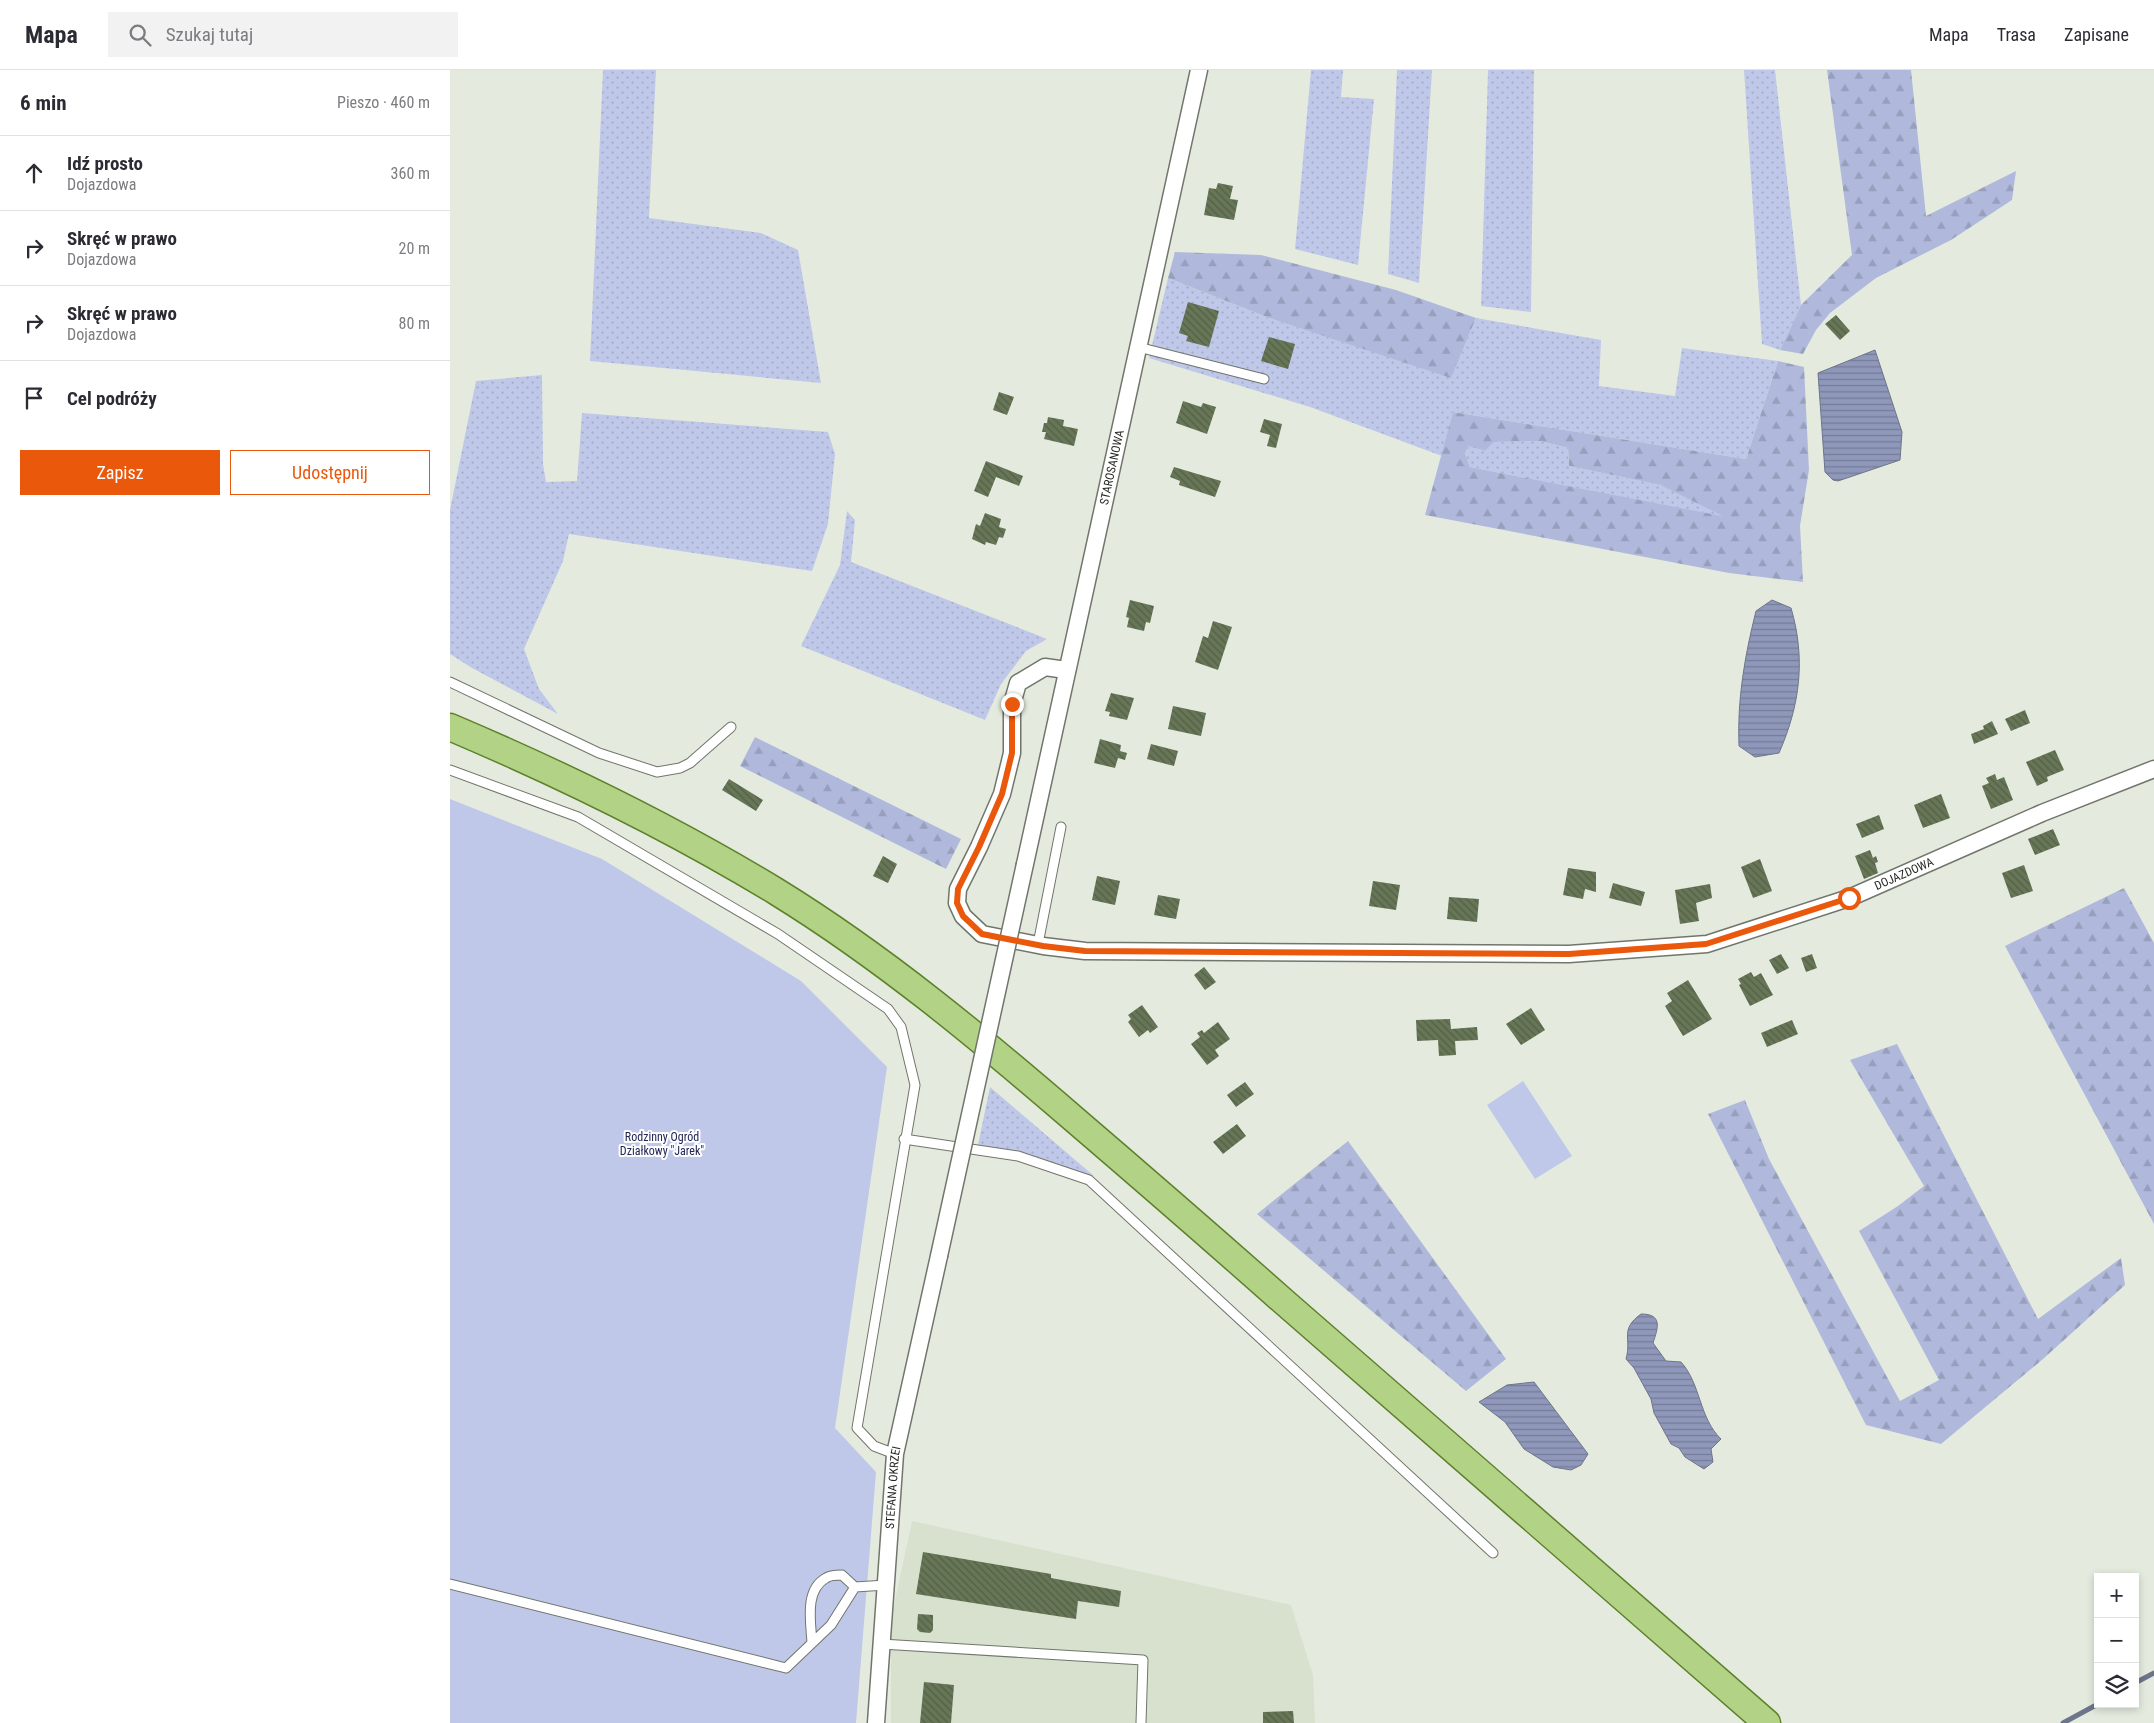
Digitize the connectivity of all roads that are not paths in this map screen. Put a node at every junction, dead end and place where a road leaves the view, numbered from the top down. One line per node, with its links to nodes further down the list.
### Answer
1 (1199, 70): 2 (street, STAROSANOWA)
2 (1138, 347): 3 (lane); 4 (street, STAROSANOWA)
3 (1264, 379)
4 (1066, 670): 11 (street, STAROSANOWA); 12 (street, DOJAZDOWA)
5 (450, 682): 7 (lane)
6 (450, 727): 23 (main road)
7 (731, 727)
8 (2154, 769): 12 (street, DOJAZDOWA)
9 (450, 770): 13 (lane)
10 (1061, 827): 12 (lane)
11 (1025, 864): 14 (street, STEFANA OKRZEI, bridge)
12 (1038, 944)
13 (904, 1139): 14 (lane); 15 (lane)
14 (895, 1454): 18 (street, STEFANA OKRZEI)
15 (1493, 1553)
16 (450, 1584): 19 (lane)
17 (855, 1586): 18 (lane); 19 (lane); 19 (lane)
18 (886, 1586): 20 (street, STEFANA OKRZEI)
19 (812, 1643)
20 (881, 1644): 21 (street, STEFANA OKRZEI); 22 (lane)
21 (876, 1723)
22 (1141, 1723)
23 (1767, 1723)

